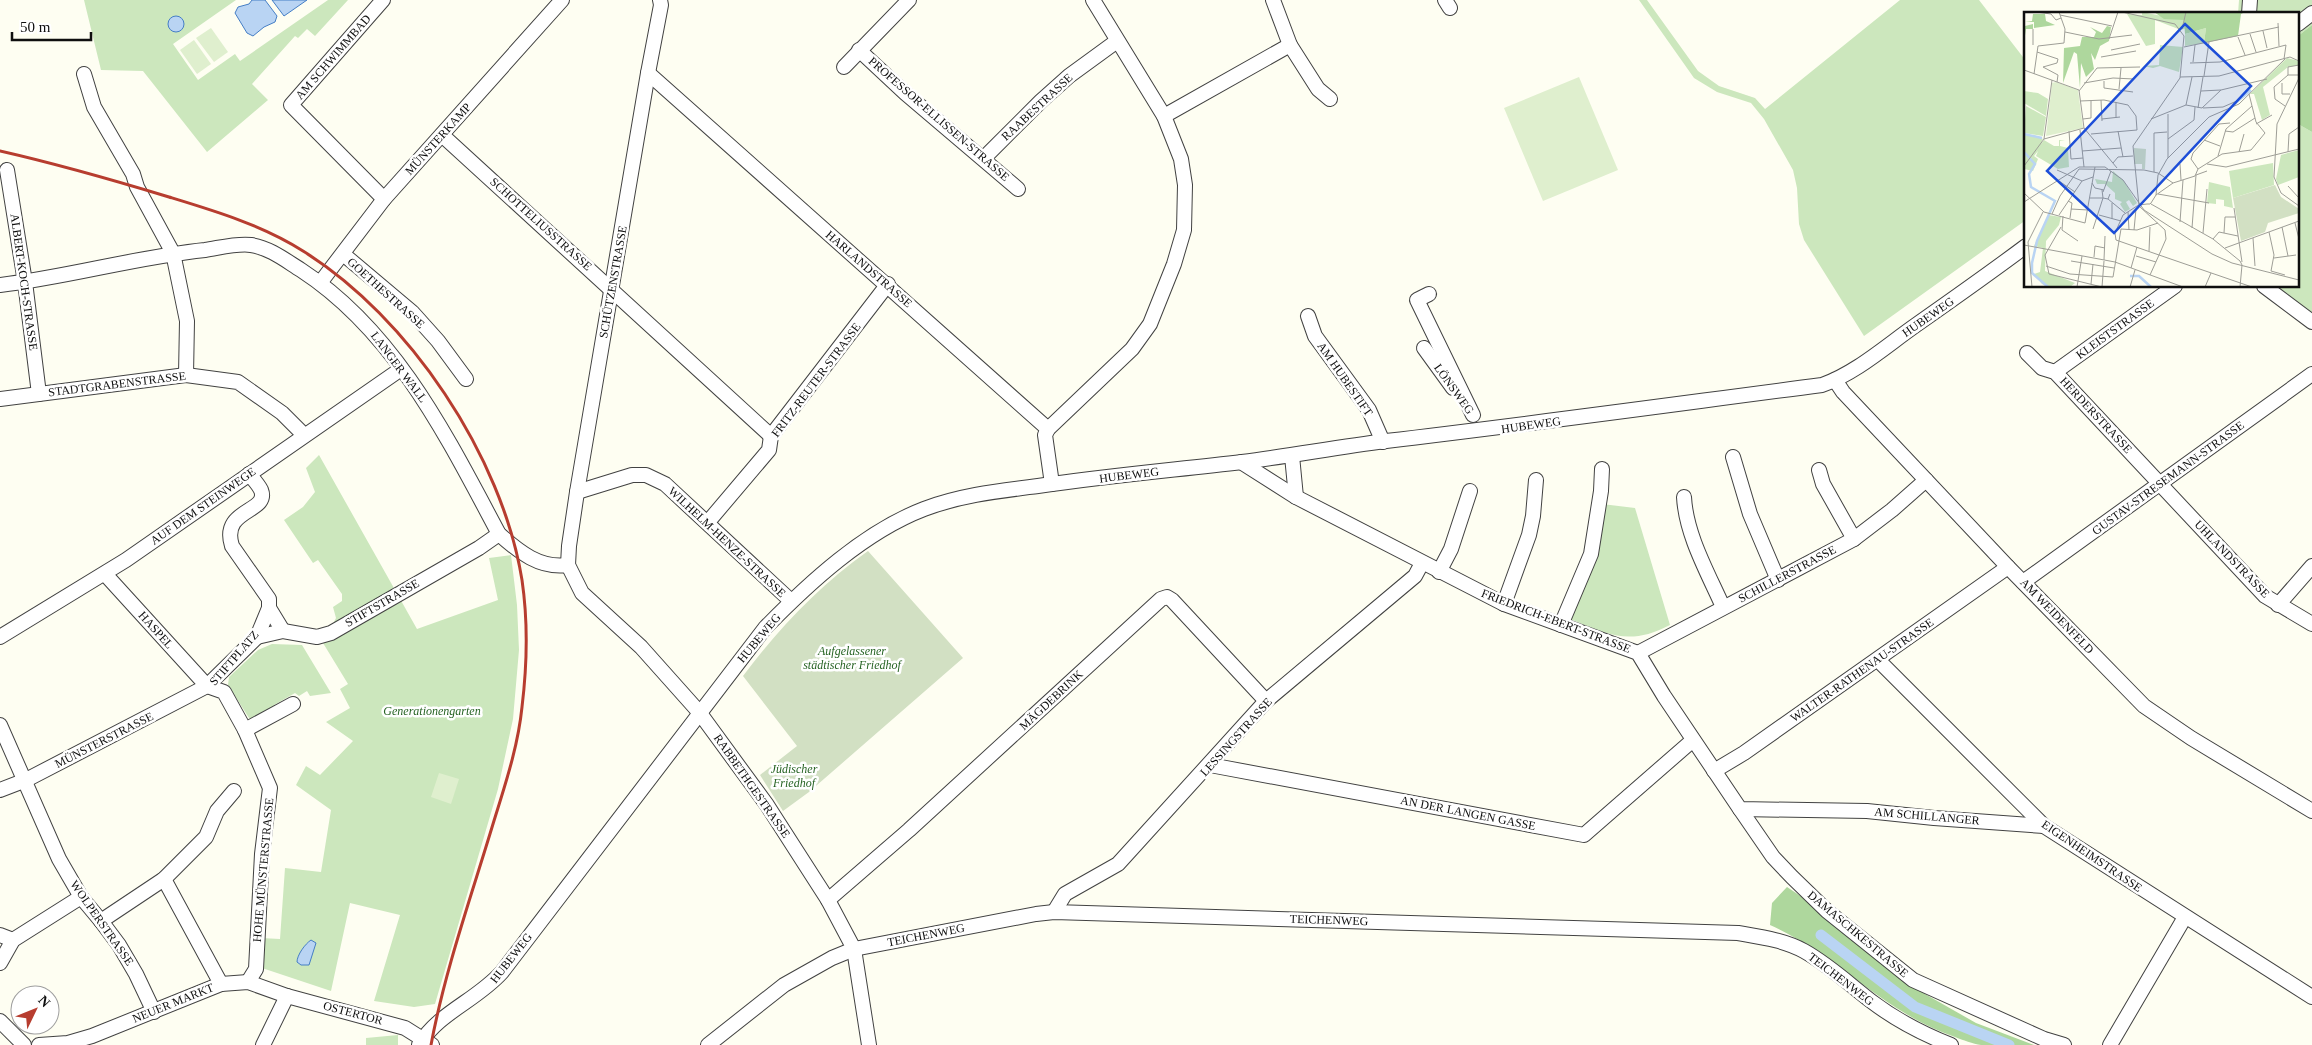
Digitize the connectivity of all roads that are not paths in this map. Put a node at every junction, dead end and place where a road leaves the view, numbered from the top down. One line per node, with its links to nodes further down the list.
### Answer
1 (383, 0): 21 (street, AM SCHWIMMBAD)
2 (562, 0): 17 (street, MÜNSTERKAMP)
3 (660, 0): 13 (street, SCHÜTZENSTRASSE)
4 (909, 0): 11 (street)
5 (1093, 0): 9 (street)
6 (1273, 0): 10 (street)
7 (2312, 13): 8 (street)
8 (2300, 22)
9 (1117, 41): 16 (street); 18 (street, RAABESTRASSE)
10 (1290, 45): 15 (street); 16 (street)
11 (859, 50): 12 (street); 18 (street, PROFESSOR-ELLISSEN-STRASSE)
12 (844, 67)
13 (648, 73): 27 (street, HARLANDSTRASSE); 29 (street, SCHÜTZENSTRASSE)
14 (84, 74): 23 (street)
15 (1330, 100)
16 (1164, 116): 46 (street)
17 (442, 135): 21 (street, MÜNSTERKAMP); 29 (street, SCHOTTELIUSSTRASSE)
18 (984, 158): 20 (street, PROFESSOR-ELLISSEN-STRASSE)
19 (7, 170): 25 (street, ALBERT-KOCH-STRASSE)
20 (1018, 189)
21 (384, 199): 24 (street, MÜNSTERKAMP)
22 (2024, 248): 43 (street, HUBEWEG)
23 (173, 253): 25 (street, LANGER WALL); 26 (street, LANGER WALL); 40 (street)
24 (343, 254): 26 (street, MÜNSTERKAMP); 42 (street, GOETHESTRASSE)
25 (25, 282): 28 (street, LANGER WALL); 44 (street, ALBERT-KOCH-STRASSE)
26 (320, 283): 38 (street, LANGER WALL)
27 (888, 284): 46 (street, HARLANDSTRASSE); 49 (street, FRITZ-REUTER-STRASSE)
28 (0, 286)
29 (611, 288): 49 (street, SCHOTTELIUSSTRASSE); 62 (street, SCHÜTZENSTRASSE)
30 (2172, 288): 39 (street, KLEISTSTRASSE)
31 (2267, 288): 34 (street)
32 (1429, 294): 37 (street)
33 (1308, 316): 50 (street, AM HUBESTIFT)
34 (2312, 322)
35 (1424, 348): 37 (street, LÖNSWEG)
36 (2027, 353): 39 (street, HERDERSTRASSE)
37 (1441, 362): 47 (street, LÖNSWEG)
38 (402, 369): 48 (street, AUF DEM STEINWEGE); 66 (street, LANGER WALL)
39 (2055, 372): 60 (street, HERDERSTRASSE)
40 (186, 374): 44 (street, STADTGRABENSTRASSE); 48 (street, STADTGRABENSTRASSE)
41 (2312, 374): 60 (street, GUSTAV-STRESEMANN-STRASSE)
42 (466, 380)
43 (1835, 380): 47 (street, HUBEWEG); 58 (street, AM WEIDENFELD)
44 (39, 394): 45 (street, STADTGRABENSTRASSE)
45 (0, 399)
46 (1048, 428): 59 (street)
47 (1485, 431): 50 (street, HUBEWEG)
48 (304, 435): 56 (street, AUF DEM STEINWEGE)
49 (771, 436): 65 (street, FRITZ-REUTER-STRASSE)
50 (1383, 442): 52 (street, HUBEWEG)
51 (1733, 457): 74 (street)
52 (1292, 460): 53 (street, HUBEWEG); 63 (street)
53 (1241, 462): 59 (street, HUBEWEG); 63 (street, FRIEDRICH-EBERT-STRASSE)
54 (1602, 469): 81 (street)
55 (1819, 470): 67 (street)
56 (249, 474): 73 (street, AUF DEM STEINWEGE); 80 (street)
57 (1536, 480): 77 (street)
58 (1926, 480): 67 (street, SCHILLERSTRASSE); 71 (street, AM WEIDENFELD)
59 (1052, 484): 76 (street, HUBEWEG)
60 (2160, 484): 75 (street, GUSTAV-STRESEMANN-STRASSE); 78 (street, UHLANDSTRASSE)
61 (1470, 491): 72 (street)
62 (577, 492): 65 (street, WILHELM-HENZE-STRASSE); 69 (street, SCHÜTZENSTRASSE)
63 (1296, 497): 68 (street, FRIEDRICH-EBERT-STRASSE)
64 (1684, 497): 79 (street)
65 (708, 522): 76 (street, WILHELM-HENZE-STRASSE)
66 (499, 534): 69 (street, LANGER WALL); 83 (street, STIFTSTRASSE)
67 (1854, 539): 74 (street, SCHILLERSTRASSE)
68 (1422, 563): 72 (street, FRIEDRICH-EBERT-STRASSE); 89 (street, LESSINGSTRASSE)
69 (568, 565): 91 (street, RABBETHGESTRASSE)
70 (2312, 566): 78 (street)
71 (2008, 567): 75 (street, AM WEIDENFELD); 87 (street, WALTER-RATHENAU-STRASSE)
72 (1439, 572): 77 (street, FRIEDRICH-EBERT-STRASSE)
73 (105, 574): 84 (street, AUF DEM STEINWEGE); 88 (street, HASPEL)
74 (1778, 580): 79 (street, SCHILLERSTRASSE)
75 (2023, 582): 101 (street, AM WEIDENFELD)
76 (791, 602): 91 (street, HUBEWEG)
77 (1504, 604): 81 (street, FRIEDRICH-EBERT-STRASSE)
78 (2278, 605): 82 (street, UHLANDSTRASSE)
79 (1722, 607): 86 (street, SCHILLERSTRASSE)
80 (269, 608): 83 (street); 85 (street, STIFTPLATZ)
81 (1561, 624): 86 (street, FRIEDRICH-EBERT-STRASSE)
82 (2312, 624)
83 (283, 631): 85 (street, STIFTSTRASSE)
84 (0, 637)
85 (257, 637): 88 (street, STIFTPLATZ)
86 (1638, 653): 94 (street, FRIEDRICH-EBERT-STRASSE)
87 (1878, 660): 96 (street, WALTER-RATHENAU-STRASSE); 102 (street, EIGENHEIMSTRASSE)
88 (207, 686): 93 (street, STIFTPLATZ); 97 (street, MÜNSTERSTRASSE)
89 (1266, 701): 95 (street, LESSINGSTRASSE); 105 (street, MÄGDEBRINK)
90 (293, 704): 93 (street)
91 (700, 712): 105 (street, RABBETHGESTRASSE); 118 (street, HUBEWEG)
92 (0, 725): 97 (street, WOLPERSTRASSE)
93 (245, 730): 112 (street, HOHE MÜNSTERSTRASSE)
94 (1693, 740): 95 (street, AN DER LANGEN GASSE); 96 (street, FRIEDRICH-EBERT-STRASSE)
95 (1210, 765): 106 (street, LESSINGSTRASSE)
96 (1714, 771): 100 (street, FRIEDRICH-EBERT-STRASSE)
97 (26, 780): 98 (street, MÜNSTERSTRASSE); 104 (street, WOLPERSTRASSE)
98 (0, 790)
99 (234, 791): 103 (street)
100 (1740, 809): 102 (street, AM SCHILLANGER); 126 (street, DAMASCHKESTRASSE)
101 (2312, 811)
102 (2044, 826): 107 (street, EIGENHEIMSTRASSE)
103 (164, 879): 108 (street); 113 (street)
104 (81, 897): 108 (street, WOLPERSTRASSE); 109 (street)
105 (828, 900): 110 (street, RABBETHGESTRASSE)
106 (1054, 912): 110 (street, TEICHENWEG); 125 (street, TEICHENWEG)
107 (2185, 917): 115 (street, EIGENHEIMSTRASSE); 127 (street)
108 (102, 921): 116 (street, WOLPERSTRASSE)
109 (6, 938): 111 (street)
110 (854, 949): 123 (street, TEICHENWEG); 124 (street, RABBETHGESTRASSE)
111 (0, 963)
112 (248, 982): 113 (street, NEUER MARKT); 114 (street, NEUER MARKT)
113 (221, 984): 116 (street, NEUER MARKT)
114 (284, 995): 118 (street, OSTERTOR); 122 (street)
115 (2312, 997)
116 (154, 1012): 119 (street, NEUER MARKT)
117 (0, 1021): 120 (street)
118 (424, 1043)
119 (69, 1044): 121 (street, NEUER MARKT)
120 (24, 1045)
121 (40, 1045)
122 (263, 1045)
123 (708, 1045)
124 (869, 1045)
125 (1951, 1045)
126 (2064, 1045)
127 (2110, 1045)

